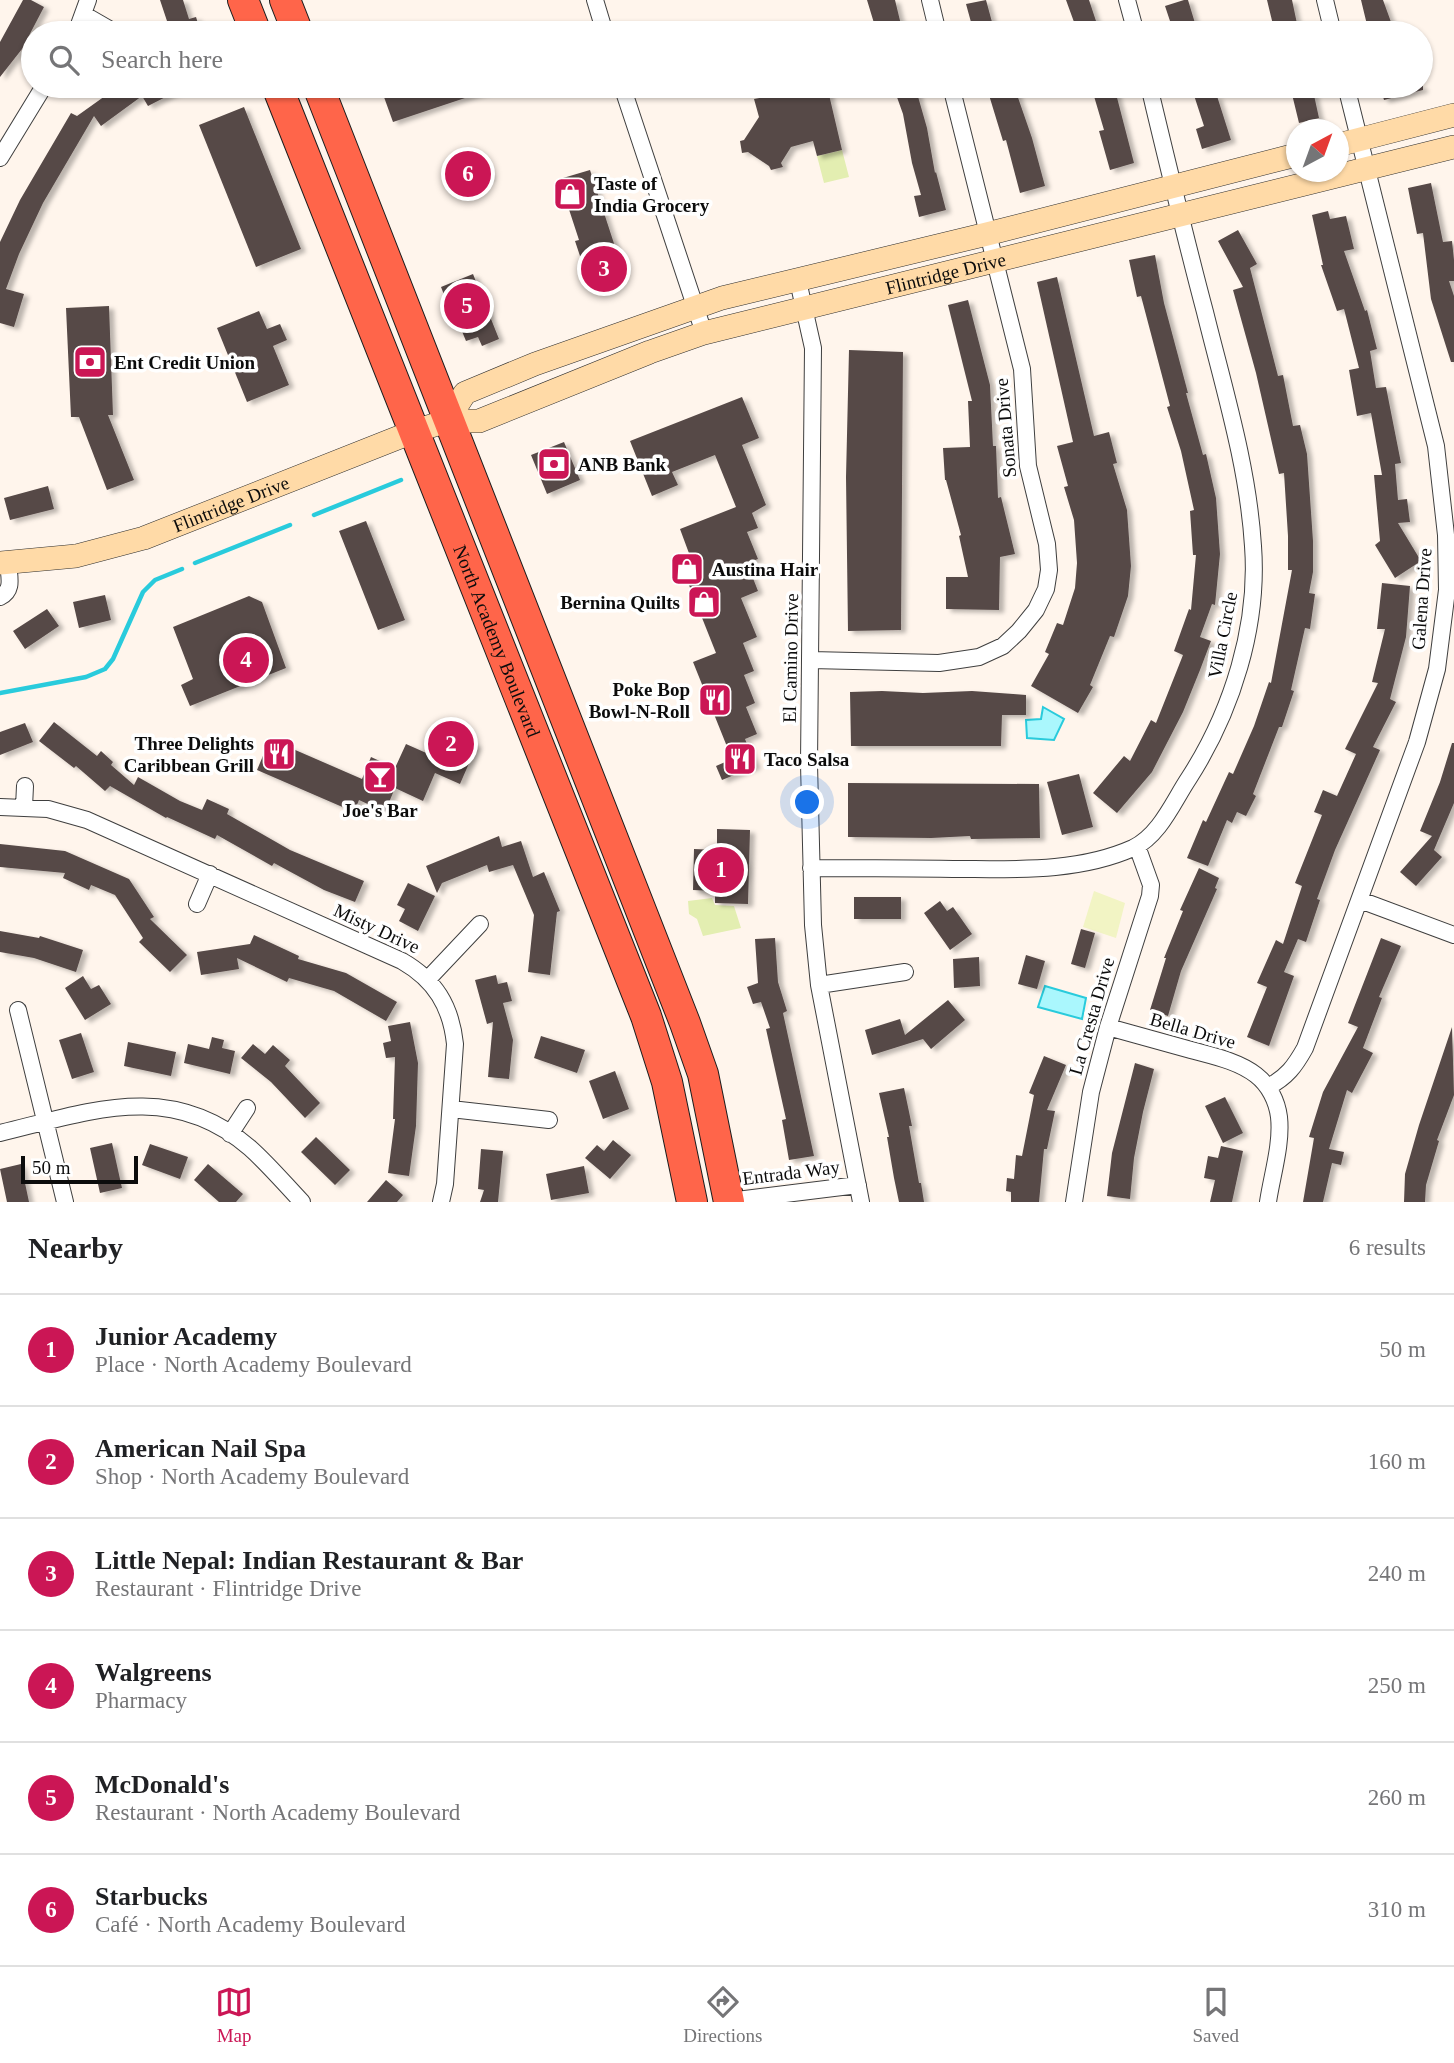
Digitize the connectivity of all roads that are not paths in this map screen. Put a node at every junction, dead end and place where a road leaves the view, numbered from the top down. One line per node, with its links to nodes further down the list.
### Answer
1 (243, 0): 9 (highway)
2 (285, 0): 10 (highway)
3 (594, 0): 11 (street)
4 (930, 0): 12 (street)
5 (1127, 0): 13 (street)
6 (1325, 0): 14 (street)
7 (85, 7): 8 (street)
8 (102, 21)
9 (251, 21)
10 (293, 21)
11 (601, 21)
12 (935, 21)
13 (1133, 21)
14 (1331, 21)
15 (37, 98): 26 (street)
16 (282, 98): 40 (highway, North Academy Boulevard)
17 (323, 98): 39 (highway, North Academy Boulevard)
18 (626, 98): 34 (street)
19 (954, 98): 31 (street, Sonata Drive)
20 (1152, 98): 29 (street, Villa Circle)
21 (1347, 98): 23 (street, Galena Drive)
22 (1454, 116): 24 (street)
23 (1348, 119)
24 (1349, 142): 28 (street, Galena Drive)
25 (1454, 147): 28 (street, Flintridge Drive)
26 (0, 158)
27 (1286, 158): 29 (street, Flintridge Drive)
28 (1367, 169): 30 (street, Flintridge Drive); 50 (street, Galena Drive)
29 (1173, 185): 30 (street, Villa Circle); 31 (street, Flintridge Drive)
30 (1179, 216): 32 (street, Flintridge Drive); 47 (street, Villa Circle)
31 (987, 234): 32 (street, Sonata Drive); 33 (street, Flintridge Drive)
32 (994, 263): 35 (street, Flintridge Drive); 43 (street, Sonata Drive)
33 (798, 281): 34 (street, Flintridge Drive); 35 (street, El Camino Drive)
34 (695, 307): 36 (street); 37 (street, Flintridge Drive)
35 (804, 309): 36 (street, Flintridge Drive); 43 (street, El Camino Drive)
36 (704, 334): 38 (street, Flintridge Drive)
37 (599, 342): 38 (street); 39 (street, Flintridge Drive)
38 (609, 370): 39 (street, Flintridge Drive)
39 (447, 421): 40 (street, Flintridge Drive); 67 (highway, North Academy Boulevard)
40 (415, 431): 41 (street, Flintridge Drive); 71 (highway, North Academy Boulevard)
41 (4, 563): 42 (street, Flintridge Drive)
42 (0, 597)
43 (811, 660): 48 (street, El Camino Drive)
44 (25, 786): 46 (street)
45 (0, 807): 46 (street, Misty Drive)
46 (24, 807): 49 (street, Misty Drive)
47 (1137, 846): 48 (street, Villa Circle); 58 (street, La Cresta Drive)
48 (811, 868): 56 (street, El Camino Drive)
49 (210, 874): 51 (street); 55 (street, Misty Drive)
50 (1360, 900): 53 (street); 59 (street, Galena Drive)
51 (197, 904)
52 (480, 924): 55 (street)
53 (1454, 935)
54 (905, 972): 56 (street)
55 (428, 979): 61 (street, Misty Drive)
56 (819, 985): 66 (street, El Camino Drive)
57 (18, 1010): 63 (street)
58 (1108, 1027): 59 (street, Bella Drive); 73 (street, La Cresta Drive)
59 (1268, 1087): 74 (street)
60 (247, 1108): 65 (street)
61 (451, 1110): 62 (street); 70 (street, Misty Drive)
62 (549, 1120)
63 (44, 1122): 64 (street); 65 (street); 68 (street)
64 (0, 1133)
65 (230, 1133): 69 (street)
66 (858, 1185): 67 (street, Entrada Way); 72 (street, El Camino Drive)
67 (729, 1201)
68 (65, 1202)
69 (302, 1202)
70 (441, 1202)
71 (692, 1202)
72 (861, 1202)
73 (1073, 1202)
74 (1268, 1202)

